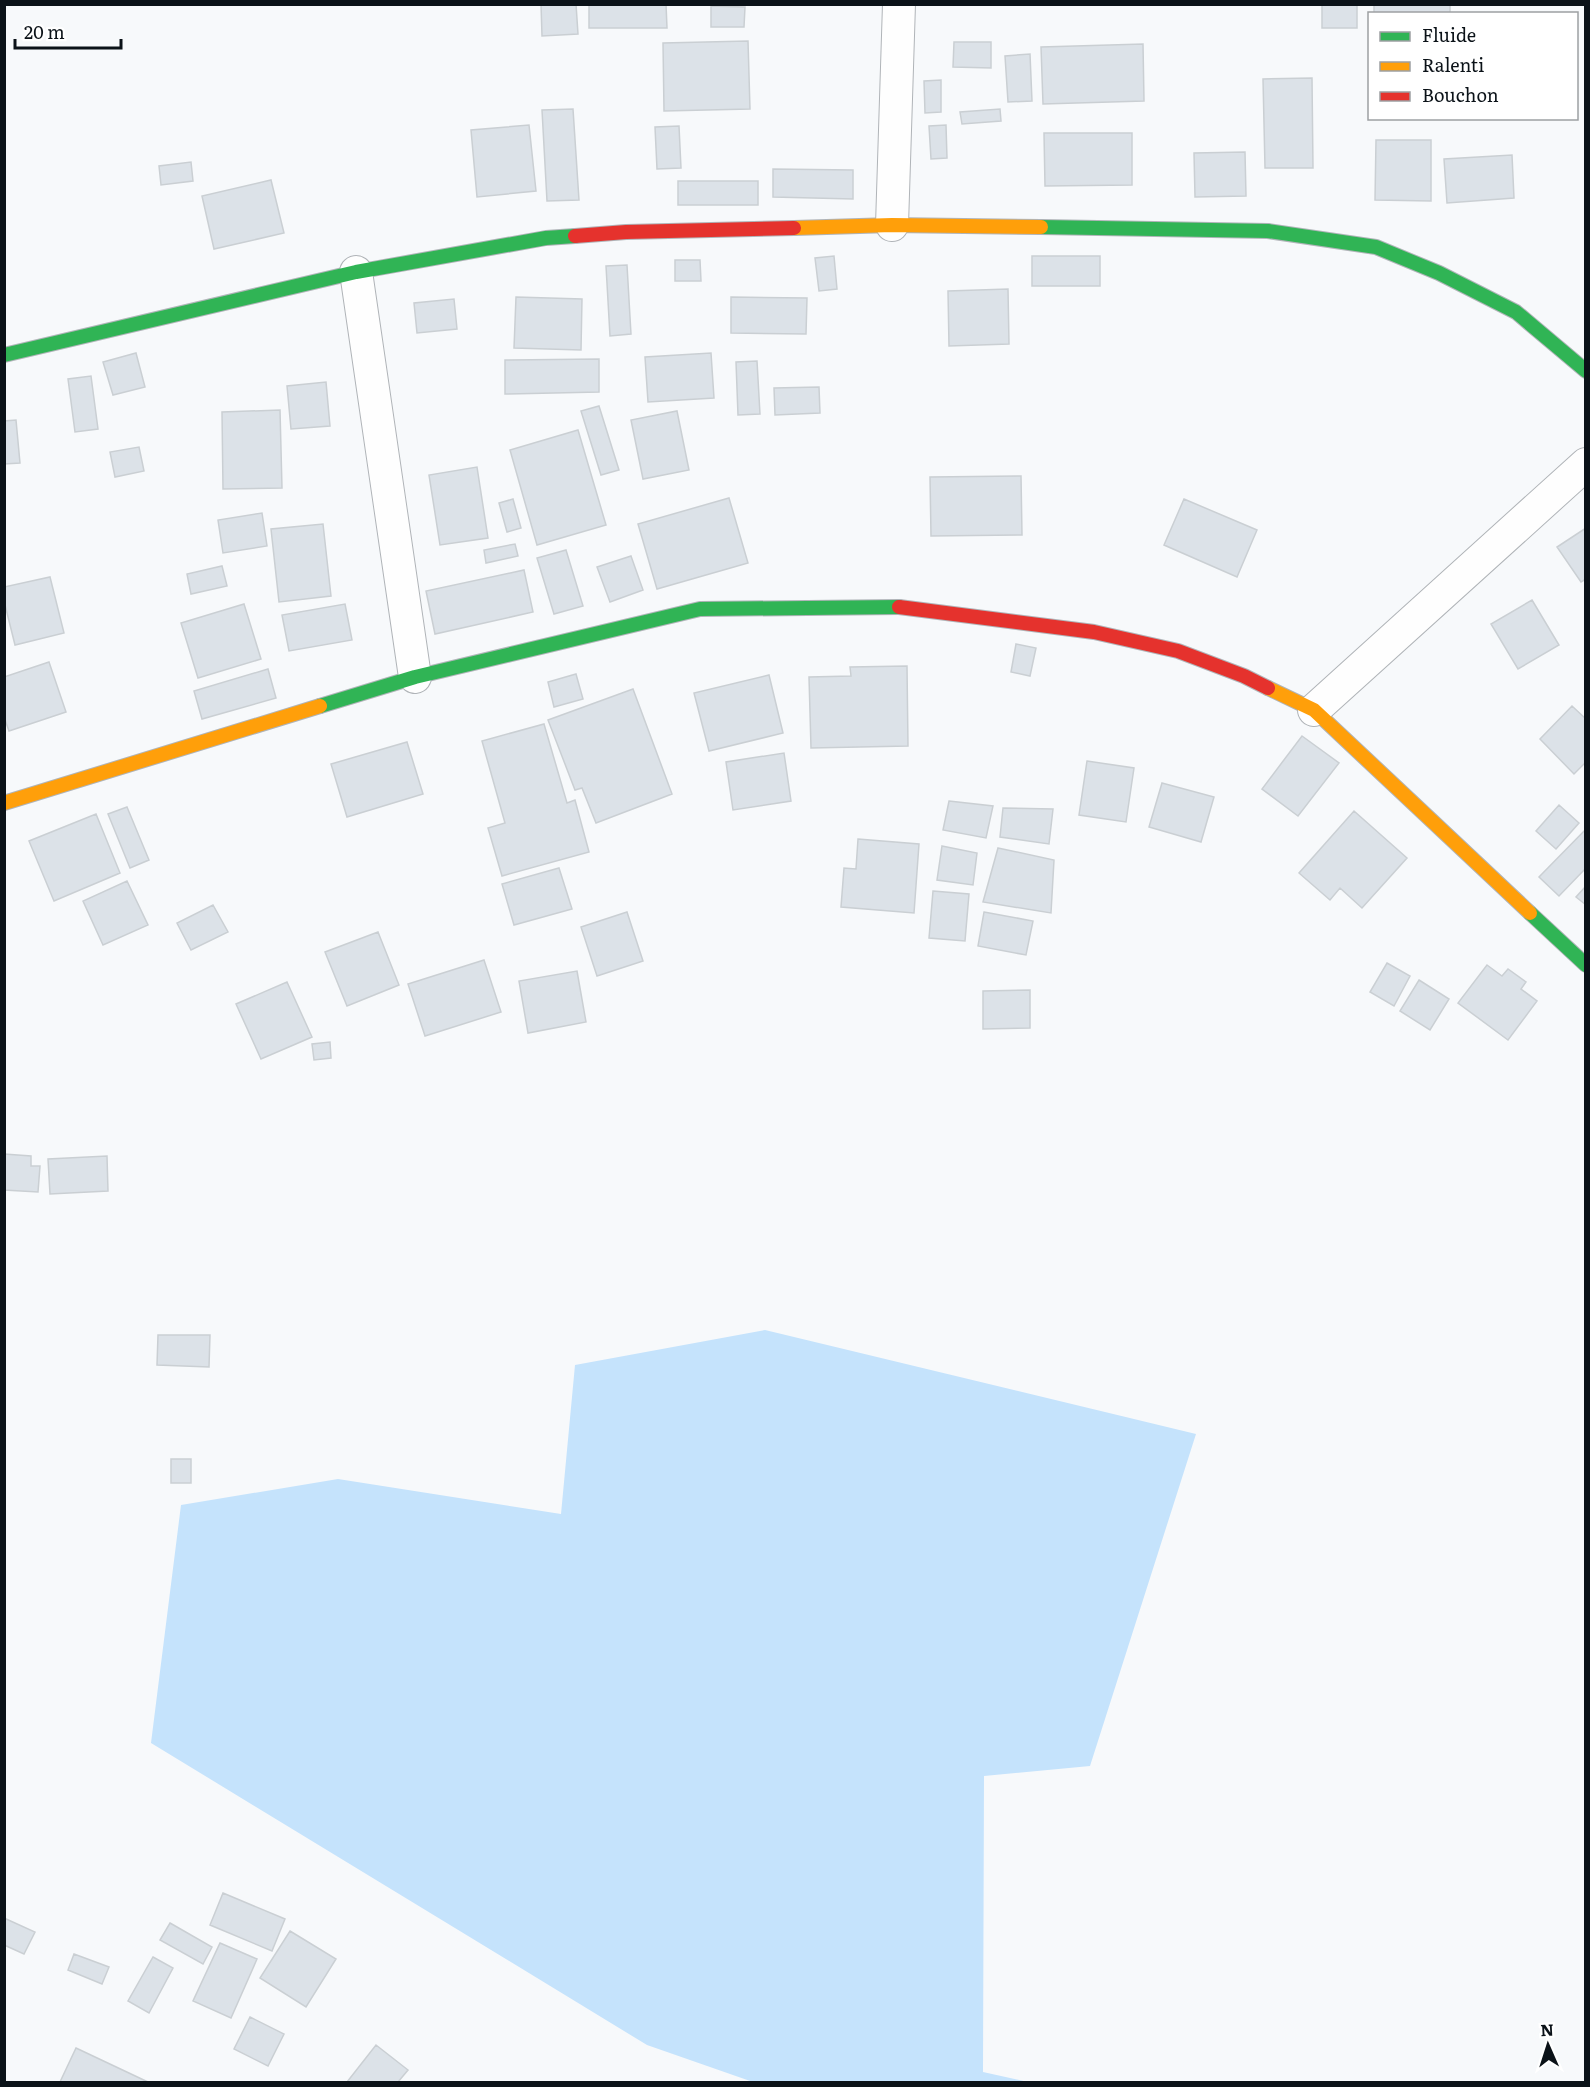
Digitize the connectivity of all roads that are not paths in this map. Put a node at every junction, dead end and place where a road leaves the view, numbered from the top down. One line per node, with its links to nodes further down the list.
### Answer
1 (898, 4): 2 (street)
2 (892, 225): 3 (street); 5 (street)
3 (356, 272): 4 (street); 7 (street)
4 (4, 355)
5 (1586, 371)
6 (1586, 464): 8 (street)
7 (415, 677): 8 (street); 9 (street)
8 (1314, 710): 10 (street)
9 (4, 803)
10 (1586, 965)

